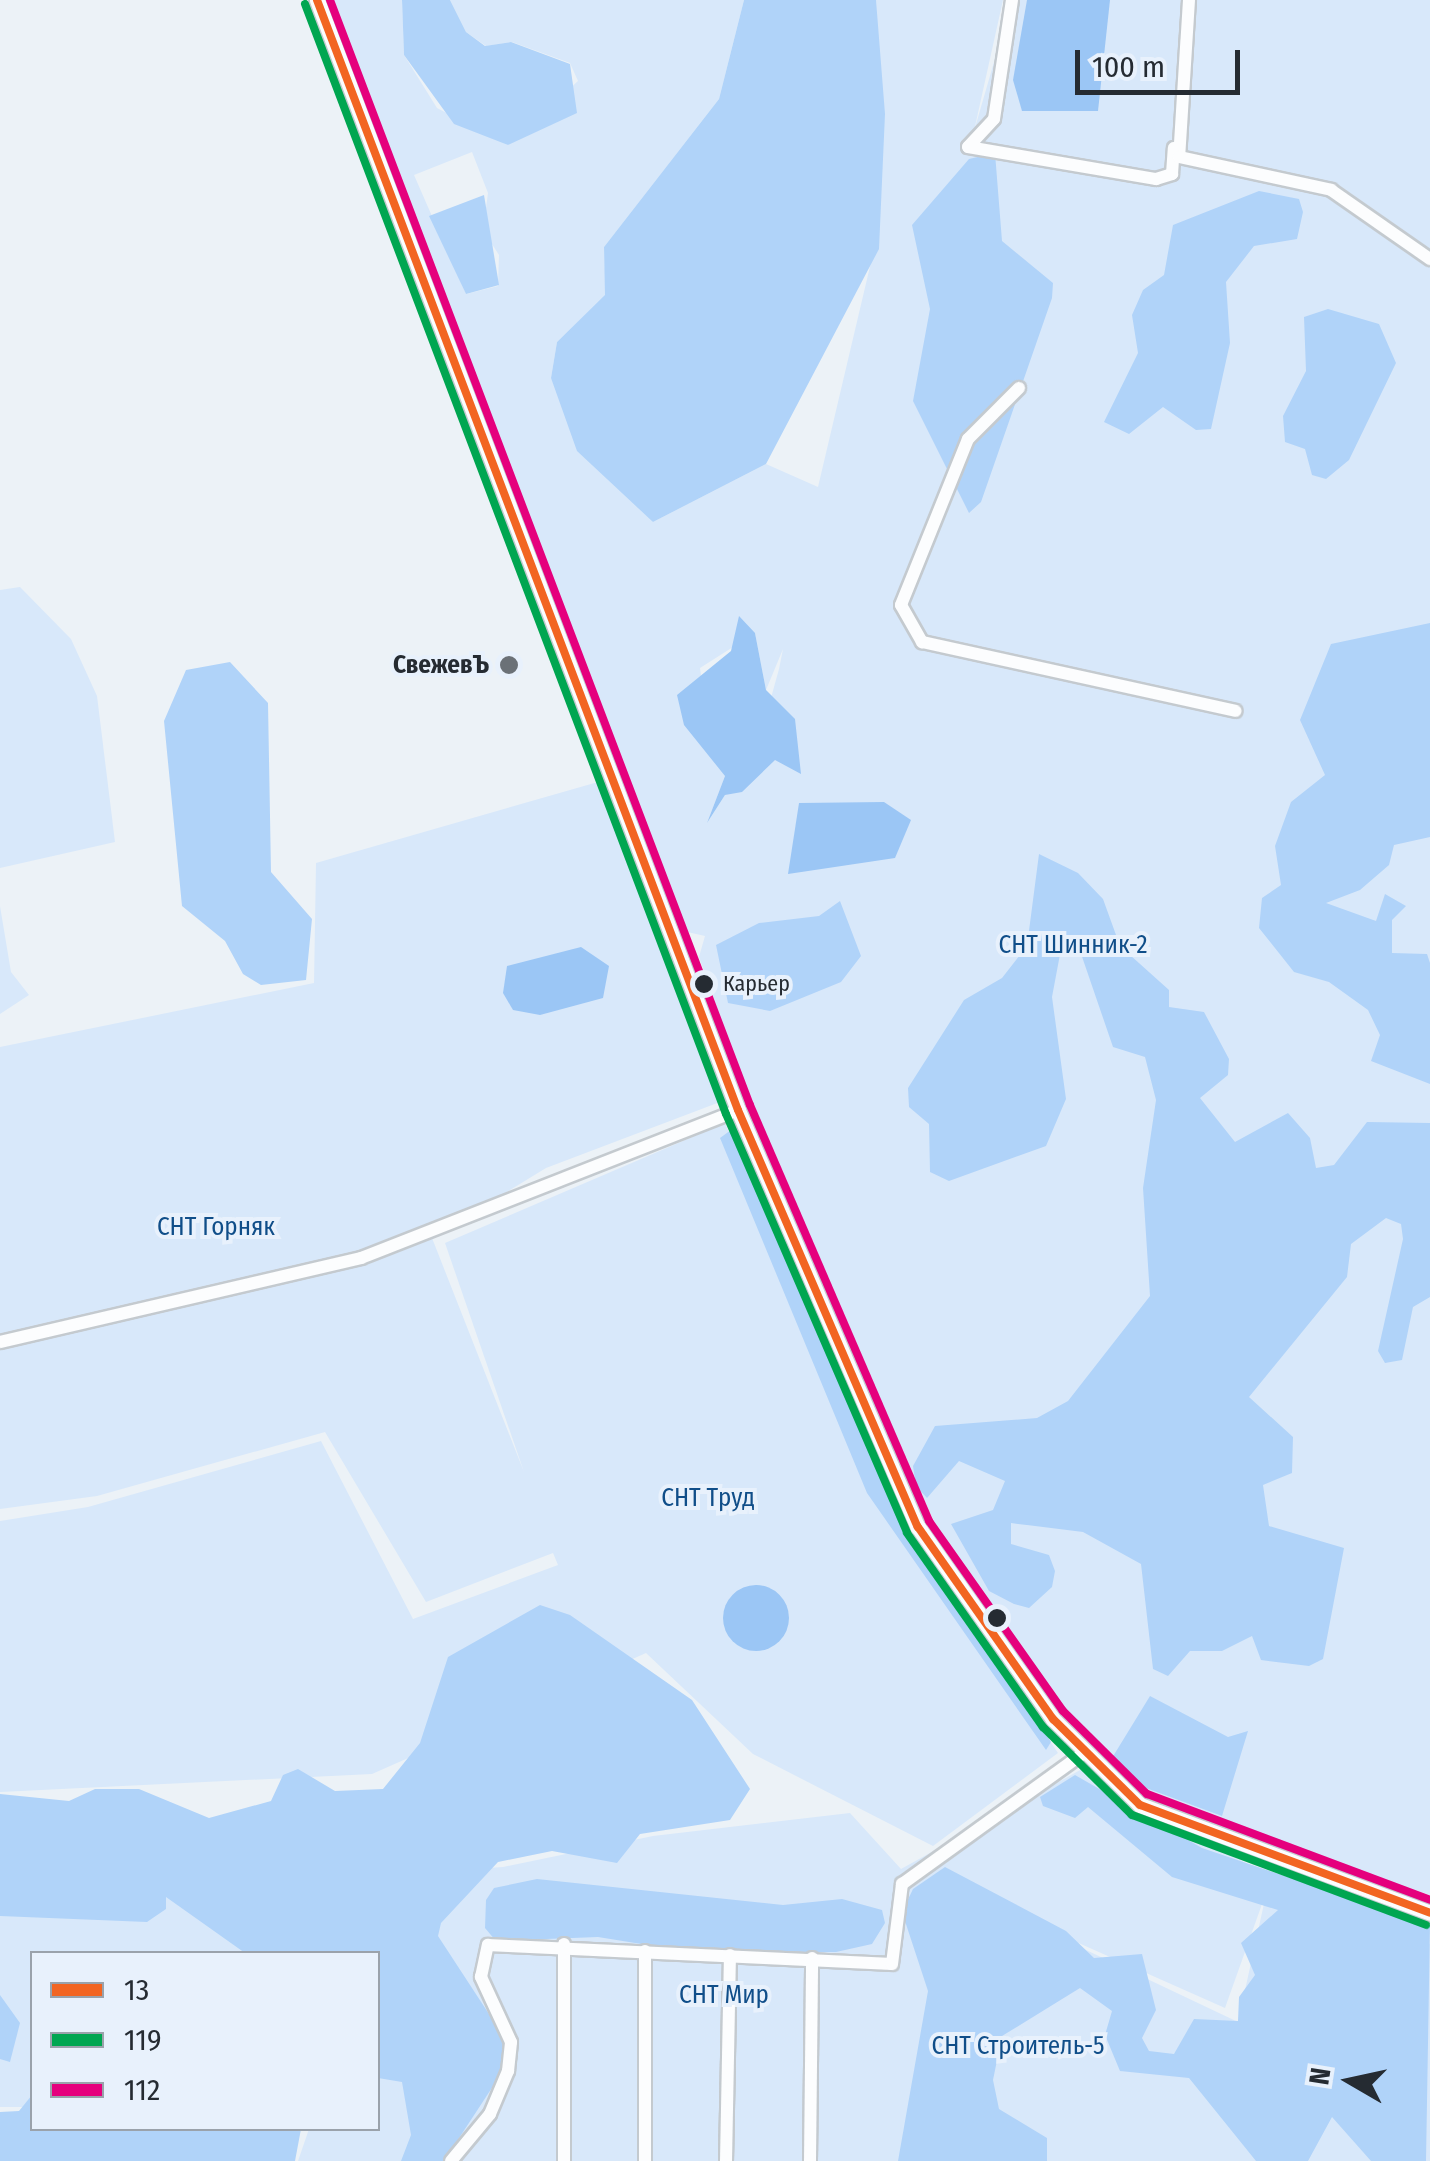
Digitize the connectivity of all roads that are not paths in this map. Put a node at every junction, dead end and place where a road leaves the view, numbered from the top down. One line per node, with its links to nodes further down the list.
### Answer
1 (317, 0): 8 (street)
2 (1012, 0): 4 (street)
3 (1189, 0): 4 (street)
4 (1174, 146): 5 (street)
5 (1430, 258)
6 (1019, 388): 7 (street)
7 (1236, 711)
8 (738, 1110): 9 (street); 10 (street)
9 (0, 1342)
10 (1082, 1754): 11 (street); 15 (street)
11 (1430, 1913)
12 (564, 1944): 13 (street); 16 (street); 17 (street)
13 (645, 1951): 14 (street); 18 (street)
14 (730, 1955): 15 (street); 19 (street)
15 (812, 1958): 20 (street)
16 (451, 2161)
17 (564, 2161)
18 (645, 2161)
19 (726, 2161)
20 (810, 2161)

